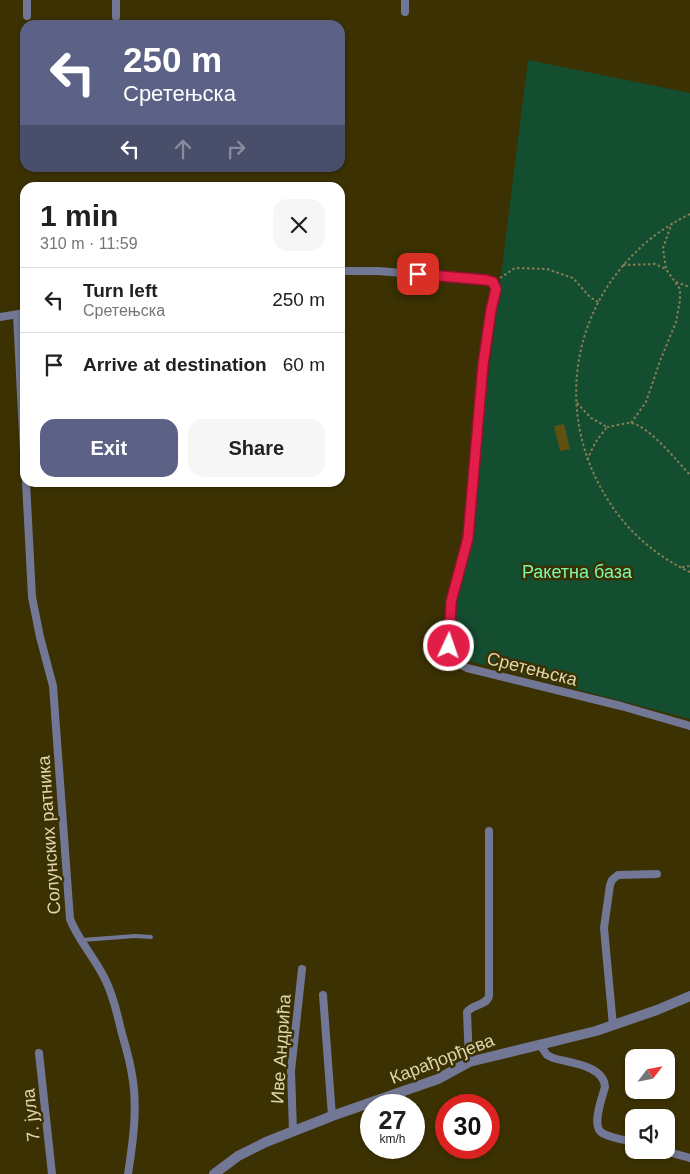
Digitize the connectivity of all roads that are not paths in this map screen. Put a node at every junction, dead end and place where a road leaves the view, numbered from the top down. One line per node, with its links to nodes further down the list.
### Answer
1 (27, 0): 5 (street)
2 (116, 0): 6 (street)
3 (405, 0): 4 (street)
4 (405, 12)
5 (27, 16)
6 (116, 17)
7 (345, 271): 11 (street, Сретењска)
8 (20, 314): 9 (street)
9 (0, 317)
10 (26, 487): 15 (street, Солунских ратника)
11 (690, 726)
12 (489, 831): 22 (street)
13 (657, 874): 19 (street)
14 (151, 937): 15 (lane)
15 (82, 940): 29 (street, Солунских ратника)
16 (302, 969): 24 (street, Иве Андрића)
17 (322, 995): 23 (street)
18 (690, 996): 19 (street, Карађорђева)
19 (613, 1026): 20 (street, Карађорђева)
20 (540, 1045): 22 (street, Карађорђева); 25 (street)
21 (39, 1053): 28 (street, 7. јула)
22 (469, 1062): 23 (street, Карађорђева)
23 (332, 1116): 24 (street, Карађорђева)
24 (293, 1131): 30 (street, Карађорђева)
25 (625, 1140)
26 (675, 1154): 27 (street)
27 (690, 1158)
28 (52, 1174)
29 (128, 1174)
30 (214, 1174)

